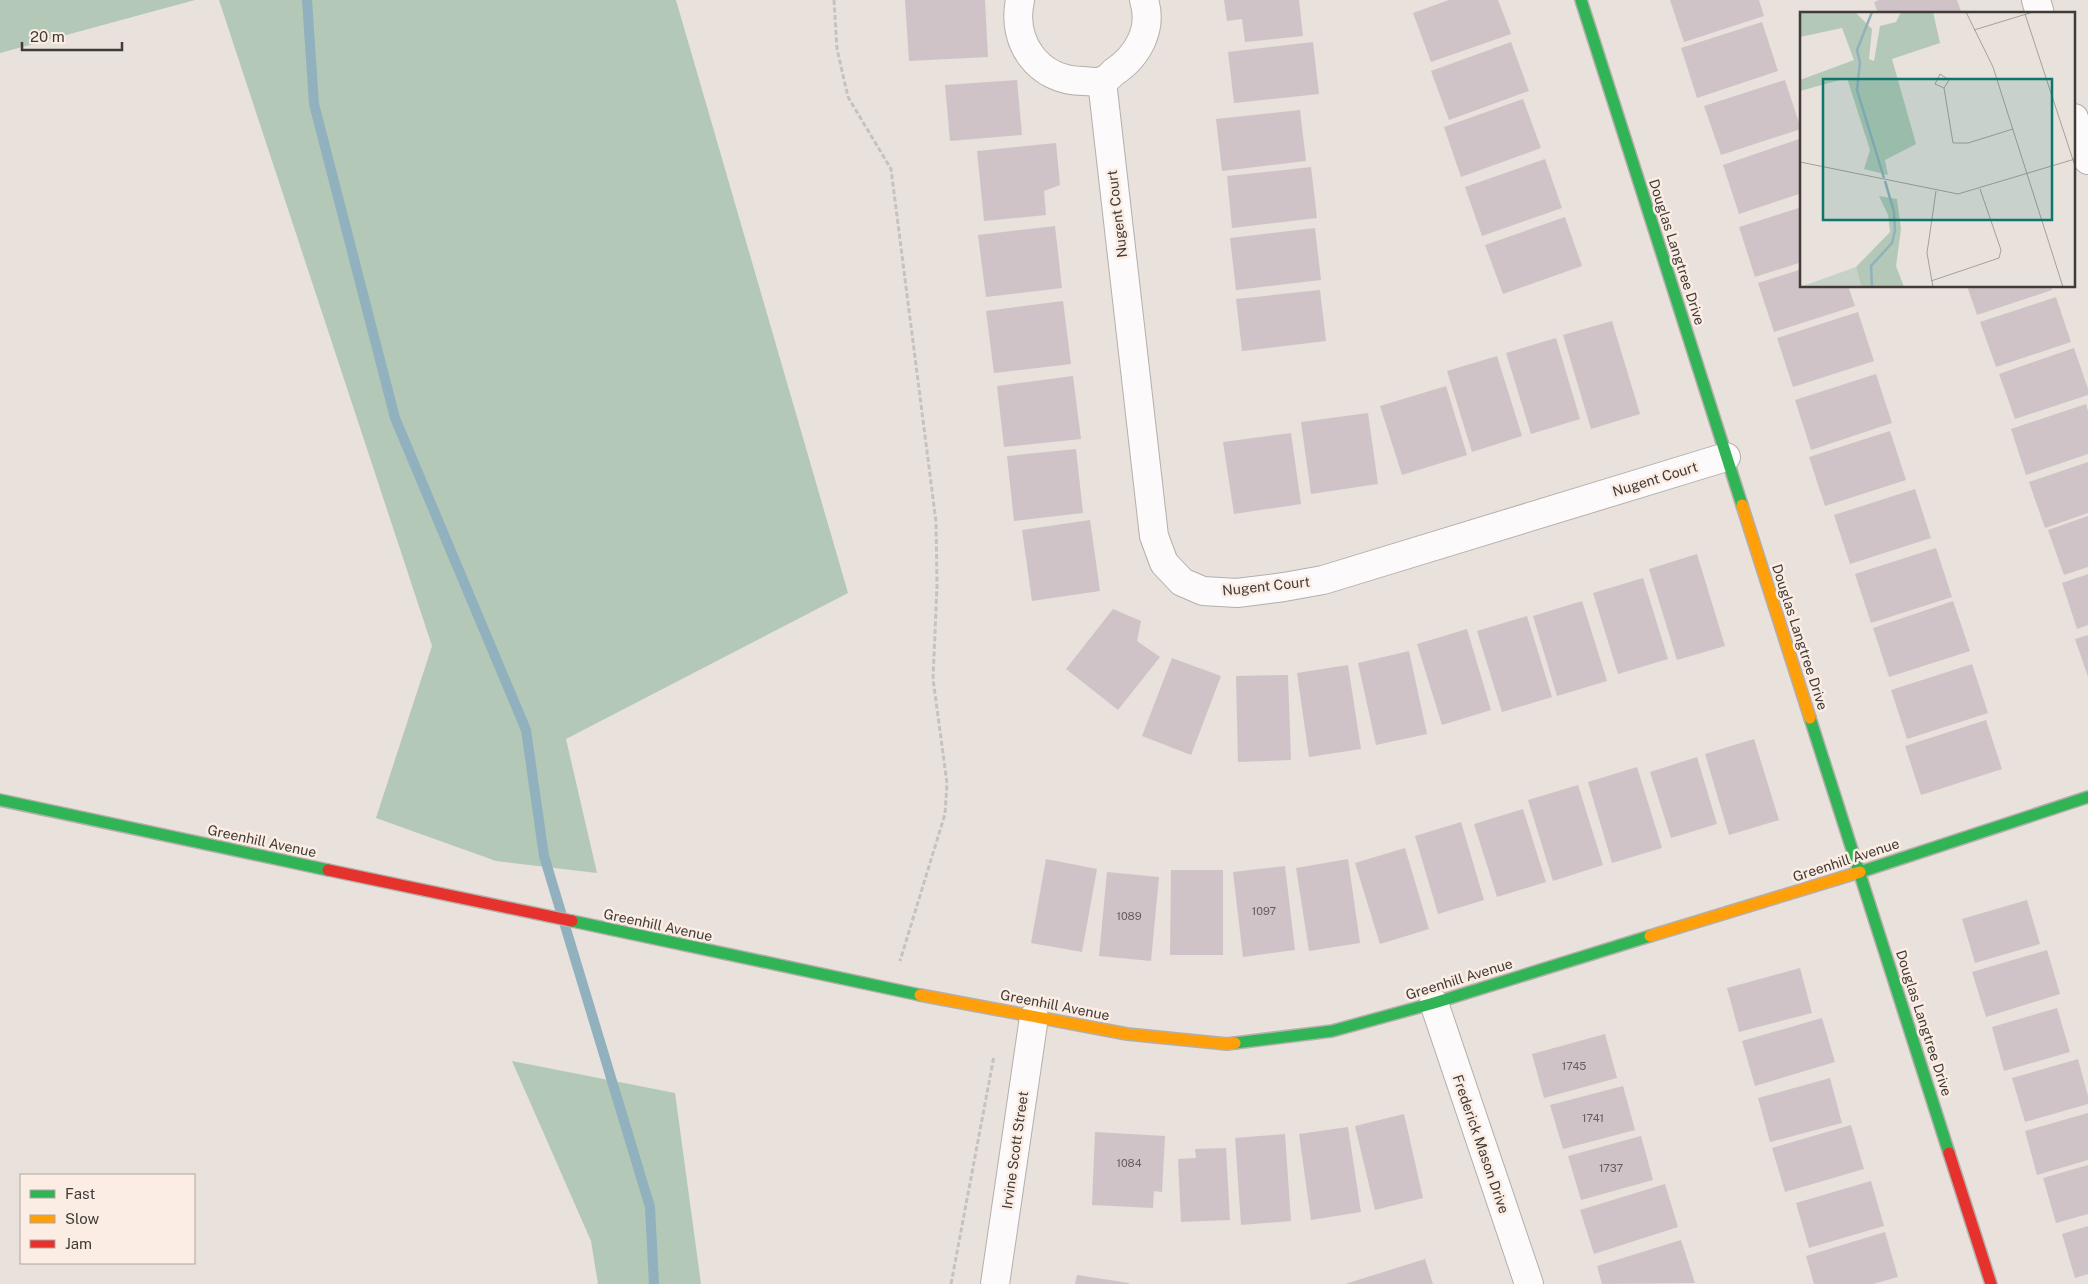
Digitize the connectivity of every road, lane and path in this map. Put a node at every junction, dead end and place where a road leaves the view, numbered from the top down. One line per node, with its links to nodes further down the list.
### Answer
1 (834, 0): 12 (path)
2 (1020, 0): 5 (street)
3 (1144, 0): 5 (street)
4 (1581, 0): 8 (street, Douglas Langtree Drive)
5 (1102, 81): 8 (street, Nugent Court)
6 (2076, 124): 7 (street)
7 (2088, 160)
8 (1726, 457): 11 (street, Douglas Langtree Drive)
9 (2088, 797): 11 (street, Greenhill Avenue)
10 (0, 800): 12 (street, Greenhill Avenue)
11 (1860, 872): 13 (street, Greenhill Avenue); 19 (street, Douglas Langtree Drive)
12 (895, 990): 14 (street, Greenhill Avenue)
13 (1434, 1003): 15 (street, Greenhill Avenue); 18 (street, Frederick Mason Drive)
14 (1003, 1010): 15 (street, Greenhill Avenue); 16 (path)
15 (1034, 1017): 17 (street, Irvine Scott Street)
16 (950, 1284)
17 (995, 1284)
18 (1529, 1284)
19 (1992, 1284)

